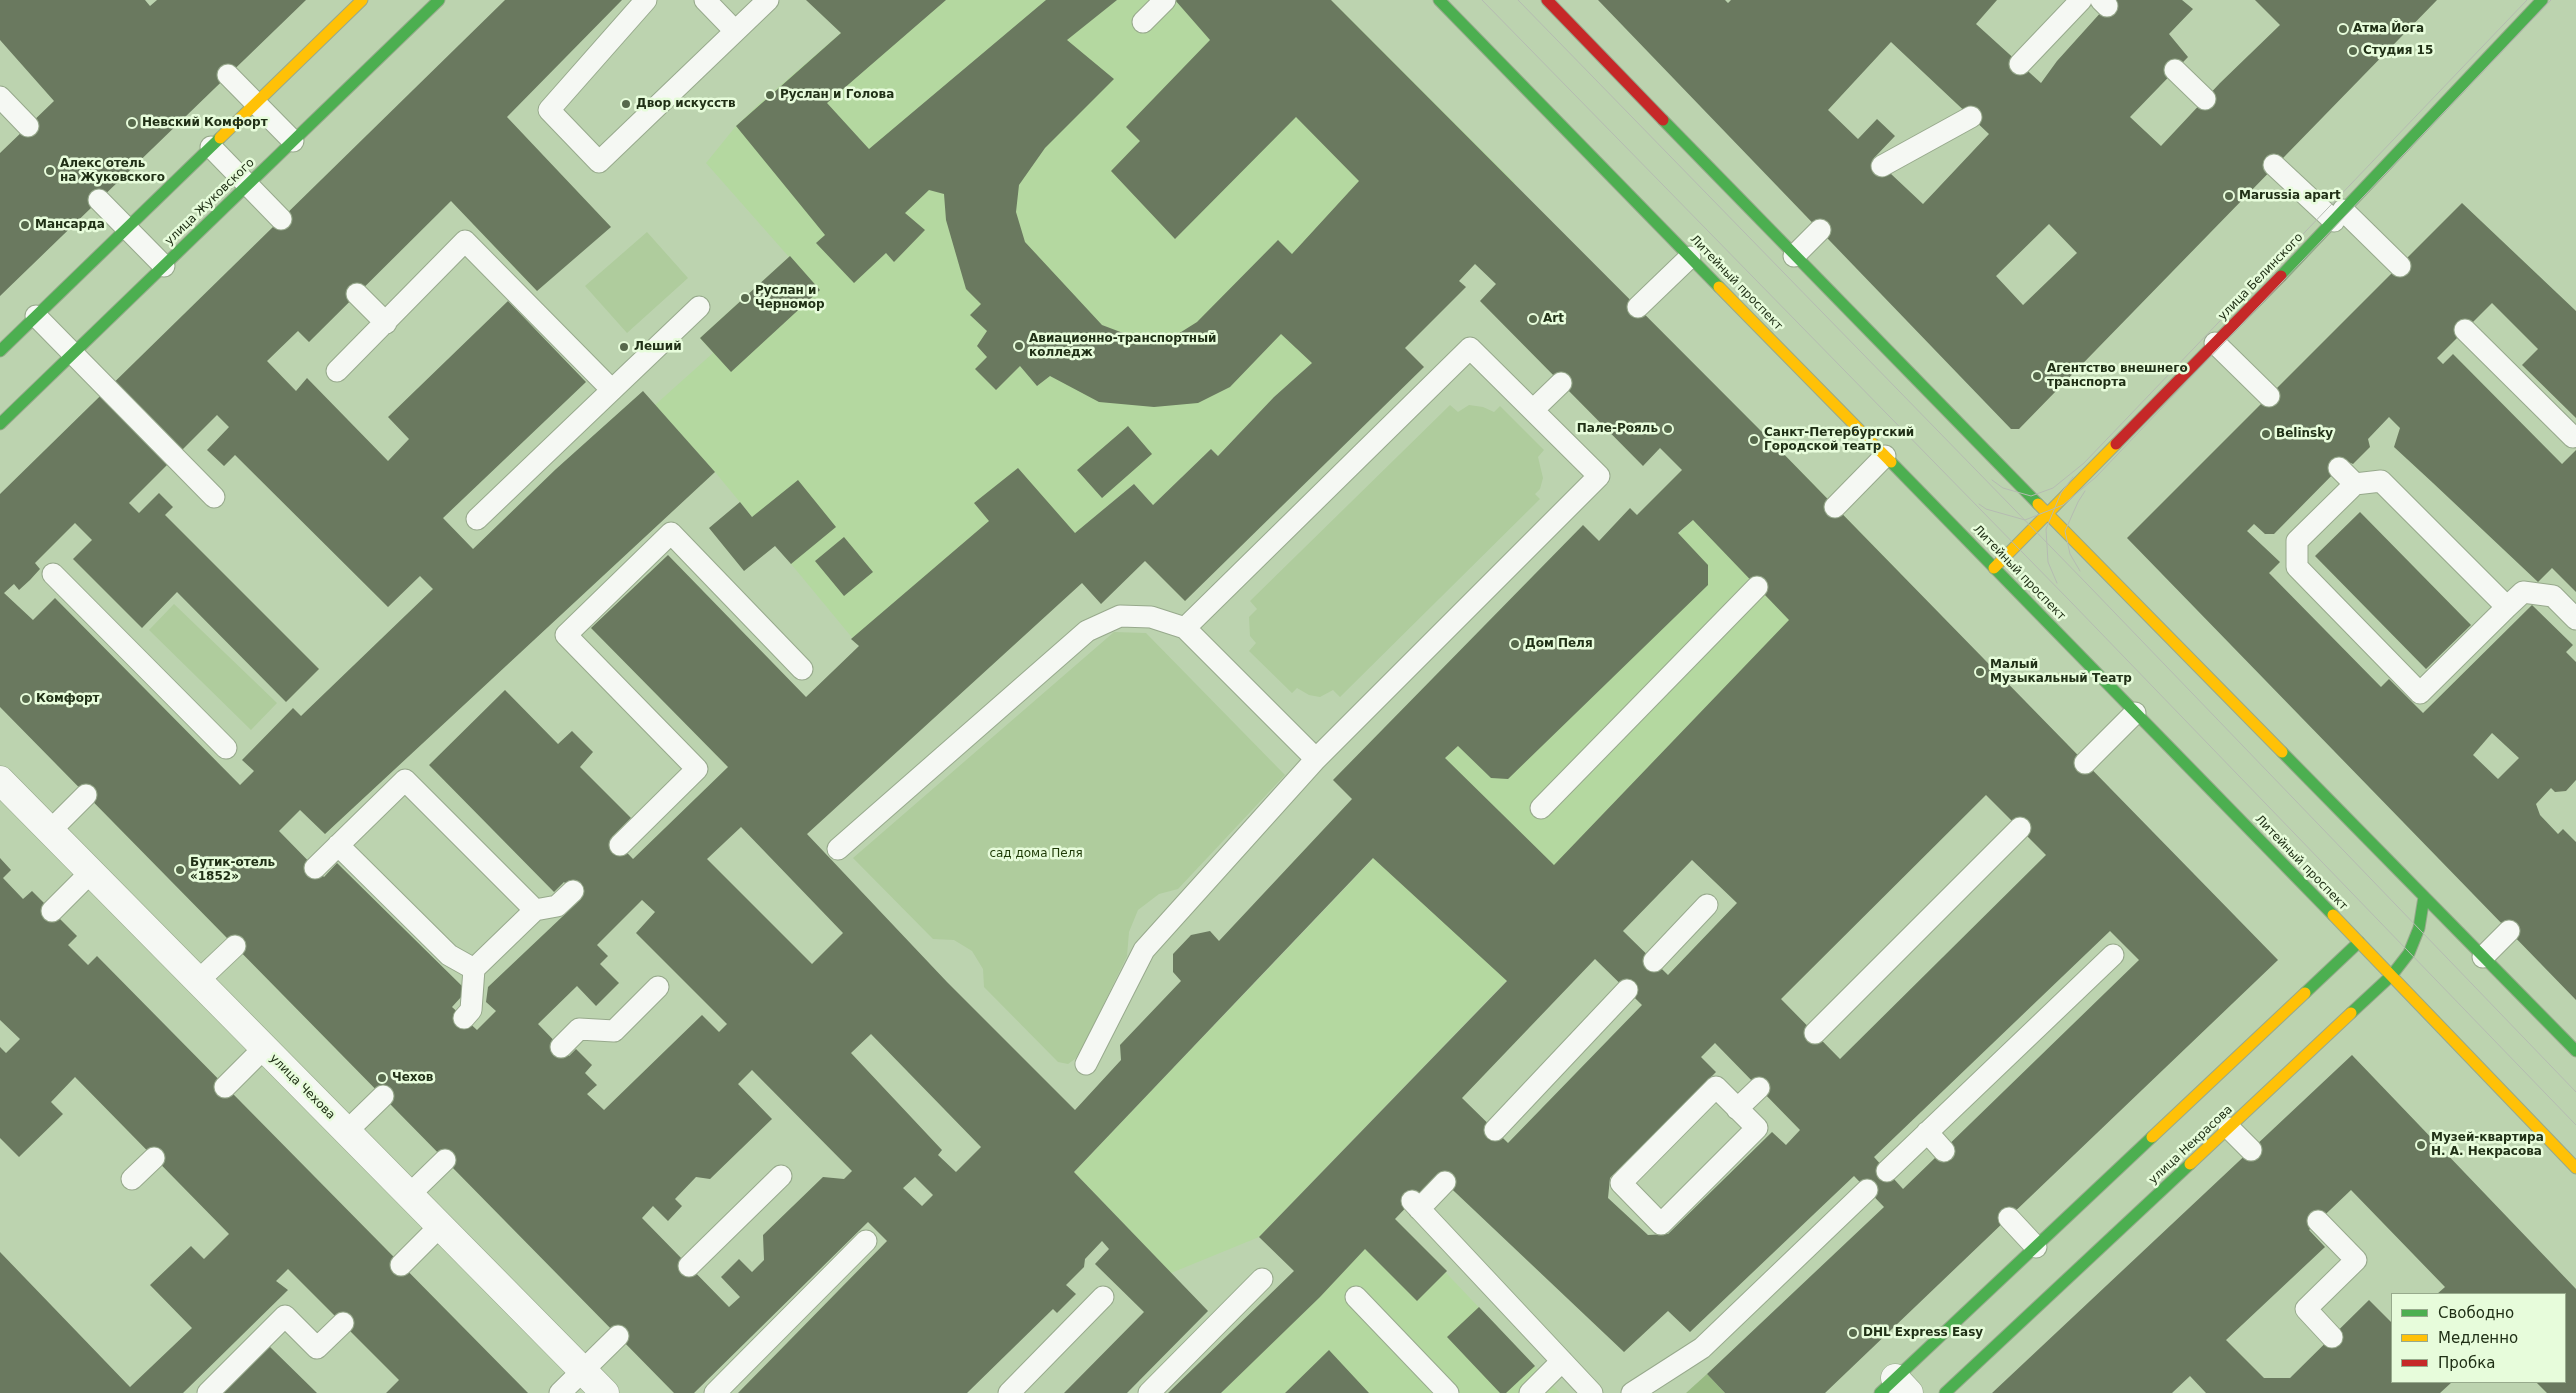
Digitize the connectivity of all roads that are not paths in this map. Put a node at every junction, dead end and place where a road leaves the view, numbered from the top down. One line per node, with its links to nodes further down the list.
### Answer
1 (362, 0): 18 (main road)
2 (439, 0): 21 (main road, улица Жуковского)
3 (646, 0): 12 (lane)
4 (705, 0): 12 (lane)
5 (768, 0): 12 (lane)
6 (1165, 0): 11 (lane)
7 (1439, 0): 32 (main road, Литейный проспект)
8 (1546, 0): 31 (main road)
9 (2081, 0): 13 (lane)
10 (2542, 0): 27 (main road, улица Белинского)
11 (1143, 22)
12 (735, 30)
13 (2020, 64)
14 (2175, 70): 17 (lane)
15 (228, 75): 18 (lane)
16 (0, 97): 20 (lane)
17 (2205, 99)
18 (256, 103): 21 (lane); 22 (main road)
19 (1971, 117): 24 (lane)
20 (28, 126)
21 (293, 141): 25 (main road, улица Жуковского)
22 (211, 147): 25 (lane); 29 (main road)
23 (2274, 164): 27 (lane)
24 (1882, 166)
25 (248, 185): 28 (lane); 33 (main road, улица Жуковского)
26 (99, 200): 29 (lane)
27 (2338, 216): 34 (lane); 41 (main road, улица Белинского)
28 (281, 219)
29 (126, 228): 33 (lane); 38 (main road)
30 (1820, 230): 31 (lane)
31 (1794, 256): 56 (main road)
32 (1690, 257): 37 (lane); 51 (main road, Литейный проспект)
33 (164, 266): 43 (main road, улица Жуковского)
34 (2400, 266)
35 (357, 294): 39 (lane)
36 (699, 307): 46 (lane)
37 (1638, 307)
38 (36, 316): 42 (main road); 43 (lane)
39 (386, 323): 44 (lane); 46 (lane)
40 (2465, 330): 50 (lane)
41 (2215, 343): 47 (lane); 56 (main road, улица Белинского)
42 (0, 350)
43 (73, 354): 49 (main road, улица Жуковского); 54 (lane)
44 (338, 371)
45 (1561, 383): 48 (lane)
46 (612, 390): 57 (lane)
47 (2269, 396)
48 (1533, 410): 63 (lane); 67 (lane)
49 (0, 424)
50 (2573, 437)
51 (1885, 456): 55 (lane); 58 (main road, Литейный проспект)
52 (2339, 468): 53 (lane)
53 (2355, 484): 61 (lane); 61 (lane)
54 (214, 497)
55 (1835, 506)
56 (2047, 513): 58 (main road, улица Белинского); 80 (main road)
57 (477, 519)
58 (1994, 568): 65 (main road, Литейный проспект)
59 (53, 574): 66 (lane)
60 (1757, 587): 71 (lane)
61 (2507, 607): 62 (lane)
62 (2576, 618)
63 (1185, 628): 67 (lane); 76 (lane)
64 (802, 668): 75 (lane)
65 (2136, 713): 68 (lane); 85 (main road, Литейный проспект)
66 (226, 748)
67 (1316, 759): 100 (lane)
68 (2085, 763)
69 (0, 780): 73 (street, улица Чехова)
70 (86, 795): 73 (lane)
71 (1541, 808)
72 (2020, 828): 96 (lane)
73 (50, 831): 78 (street, улица Чехова)
74 (338, 845): 77 (lane); 82 (lane); 90 (lane)
75 (620, 845)
76 (838, 850)
77 (315, 868)
78 (91, 872): 83 (lane); 92 (street, улица Чехова)
79 (573, 891): 82 (lane)
80 (2424, 897): 88 (main road); 91 (main road, улица Некрасова)
81 (1707, 905): 89 (lane)
82 (535, 910): 90 (lane)
83 (52, 911)
84 (2509, 931): 88 (lane)
85 (2359, 942): 91 (main road, Литейный проспект); 124 (main road)
86 (235, 946): 92 (lane)
87 (2113, 955): 108 (lane)
88 (2483, 956): 99 (main road)
89 (1654, 961)
90 (474, 969): 95 (lane)
91 (2392, 975): 105 (main road, улица Некрасова); 113 (main road, Литейный проспект)
92 (198, 981): 98 (street, улица Чехова)
93 (658, 987): 97 (lane)
94 (1627, 990): 106 (lane)
95 (464, 1018)
96 (1814, 1033)
97 (561, 1047)
98 (264, 1048): 101 (lane); 107 (street, улица Чехова)
99 (2576, 1051)
100 (1086, 1064)
101 (225, 1086)
102 (1759, 1088): 104 (lane)
103 (382, 1096): 107 (lane)
104 (1738, 1109): 104 (lane)
105 (2229, 1128): 110 (lane); 146 (main road, улица Некрасова)
106 (1494, 1130)
107 (346, 1132): 119 (street, улица Чехова)
108 (1927, 1132): 109 (lane); 114 (lane)
109 (1944, 1150)
110 (2251, 1150)
111 (154, 1158): 116 (lane)
112 (445, 1160): 119 (lane)
113 (2576, 1168)
114 (1887, 1171)
115 (781, 1176): 126 (lane)
116 (132, 1179)
117 (1445, 1182): 133 (lane)
118 (1867, 1190): 145 (lane)
119 (409, 1195): 122 (street, улица Чехова)
120 (2009, 1218): 124 (lane)
121 (2318, 1221): 132 (lane)
122 (440, 1226): 125 (lane); 134 (street, улица Чехова)
123 (866, 1241): 139 (lane)
124 (2036, 1246): 135 (main road)
125 (401, 1265)
126 (689, 1266)
127 (1262, 1280): 141 (lane)
128 (1103, 1297): 140 (lane)
129 (1356, 1297): 142 (lane)
130 (343, 1323): 136 (lane)
131 (618, 1336): 134 (lane)
132 (2332, 1337)
133 (1562, 1361): 143 (lane); 144 (lane)
134 (583, 1370): 137 (lane); 138 (street, улица Чехова)
135 (1895, 1388)
136 (208, 1393)
137 (560, 1393)
138 (605, 1393)
139 (715, 1393)
140 (1009, 1393)
141 (1149, 1393)
142 (1448, 1393)
143 (1530, 1393)
144 (1592, 1393)
145 (1632, 1393)
146 (1945, 1393)

